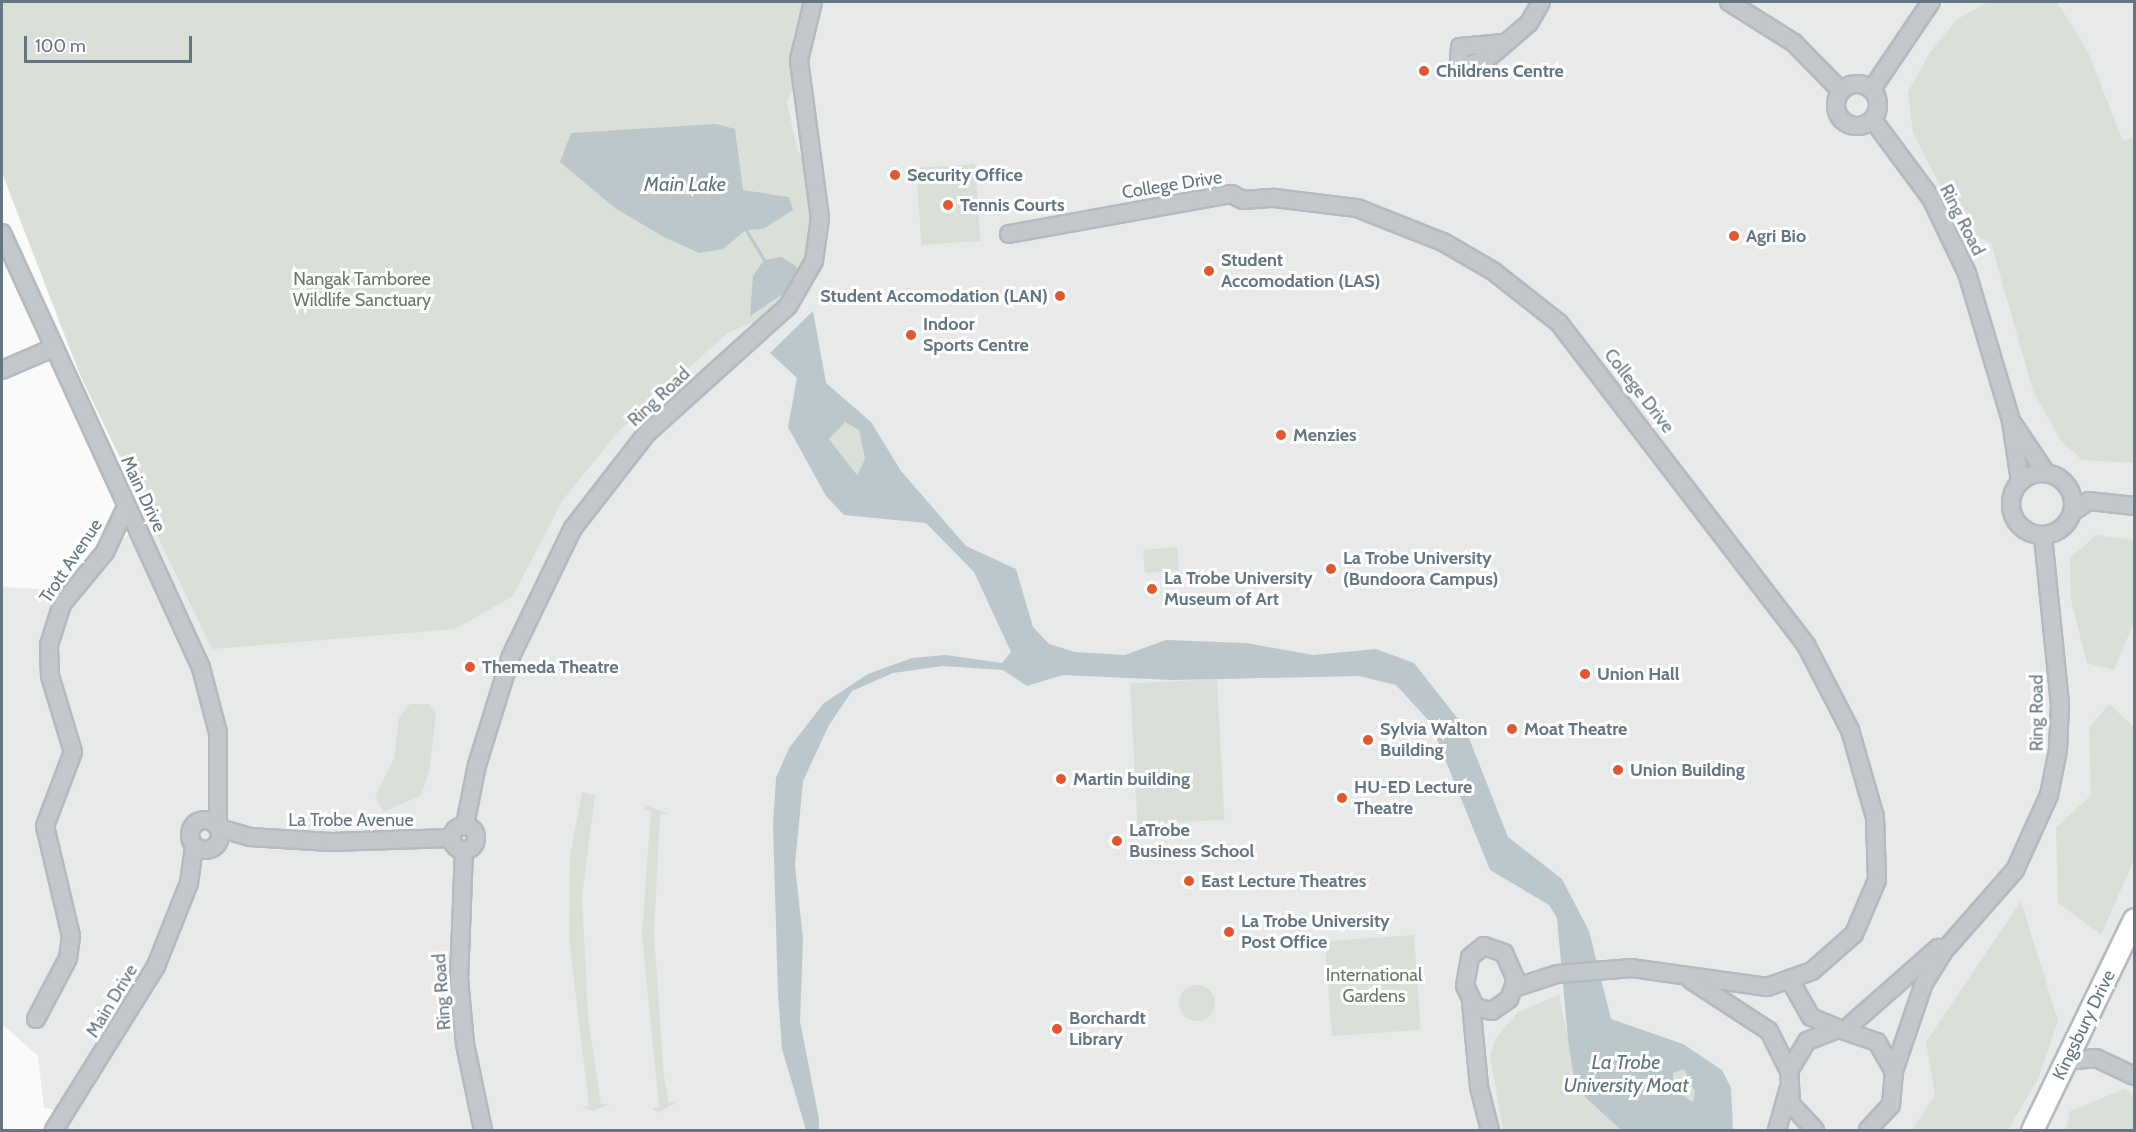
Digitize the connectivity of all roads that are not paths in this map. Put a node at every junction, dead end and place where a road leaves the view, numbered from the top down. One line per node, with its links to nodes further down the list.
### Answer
1 (813, 2): 24 (street, Ring Road)
2 (1541, 2): 5 (street)
3 (1729, 2): 7 (street)
4 (1931, 2): 6 (street)
5 (1504, 44)
6 (1872, 89): 7 (street); 8 (street)
7 (1841, 91): 8 (street)
8 (1873, 120): 13 (street, Ring Road)
9 (2, 233): 11 (street, Main Drive)
10 (1009, 234): 33 (street, College Drive)
11 (53, 348): 12 (street); 19 (street, Main Drive)
12 (2, 370)
13 (2011, 421): 14 (street, Ring Road); 15 (street, Ring Road)
14 (2046, 473): 15 (street); 16 (street)
15 (2020, 481): 21 (street)
16 (2063, 481): 17 (street); 20 (street)
17 (2104, 500): 18 (street); 20 (street)
18 (2134, 506)
19 (126, 507): 22 (street, Main Drive); 37 (street, Trott Avenue)
20 (2072, 512): 21 (street)
21 (2043, 536): 28 (street, Ring Road)
22 (218, 780): 23 (street, Main Drive); 26 (street, Main Drive)
23 (200, 820): 26 (street); 26 (street, Main Drive)
24 (465, 825): 25 (street); 27 (street, Ring Road)
25 (451, 838): 26 (street, La Trobe Avenue); 27 (street)
26 (212, 839): 46 (street, Main Drive)
27 (464, 850): 47 (street, Ring Road)
28 (1983, 906): 38 (street, Ring Road); 42 (street, Ring Road)
29 (2134, 919): 39 (main road, Kingsbury Drive)
30 (1513, 963): 31 (street, College Drive); 34 (street); 35 (street)
31 (1557, 974): 32 (street, College Drive); 34 (street, College Drive)
32 (1685, 976): 33 (street, College Drive); 41 (street, College Drive)
33 (1791, 982): 38 (street)
34 (1514, 988): 36 (street)
35 (1471, 1002): 36 (street); 40 (street)
36 (1491, 1011): 40 (street)
37 (36, 1019)
38 (1843, 1029): 41 (street); 42 (street)
39 (2067, 1062): 43 (street); 51 (main road, Kingsbury Drive)
40 (1476, 1066): 48 (street)
41 (1789, 1071): 44 (street)
42 (1894, 1071): 45 (street, Ring Road)
43 (2134, 1076)
44 (1788, 1091): 49 (street); 50 (street)
45 (1874, 1128)
46 (54, 1131)
47 (483, 1131)
48 (1490, 1131)
49 (1778, 1131)
50 (1815, 1131)
51 (2032, 1131)

